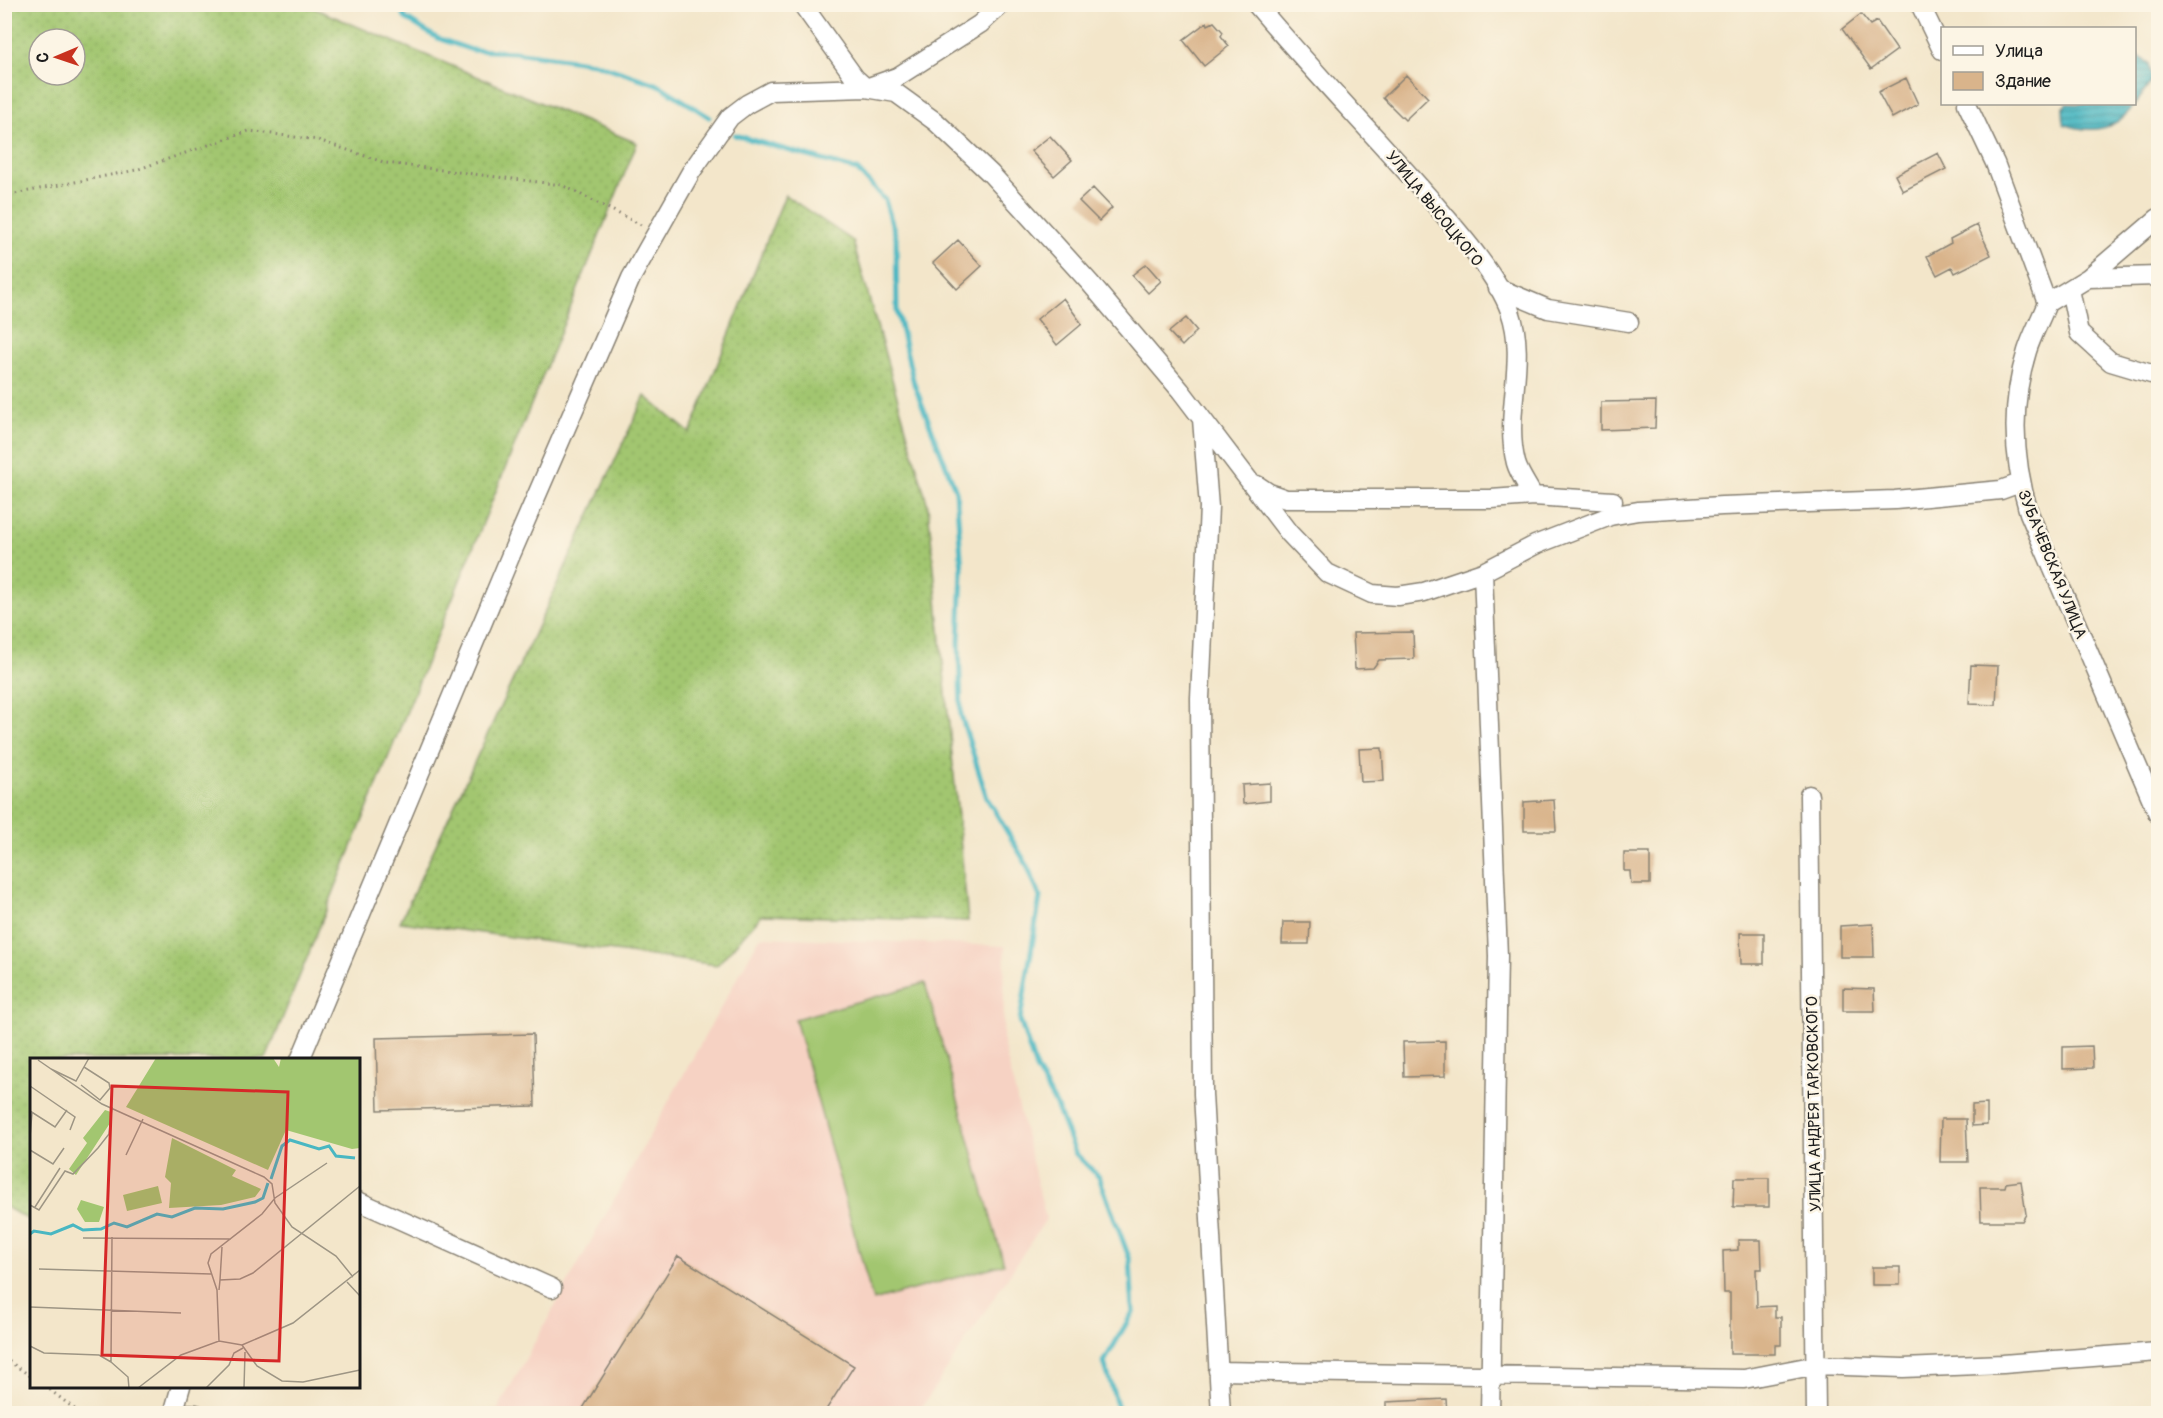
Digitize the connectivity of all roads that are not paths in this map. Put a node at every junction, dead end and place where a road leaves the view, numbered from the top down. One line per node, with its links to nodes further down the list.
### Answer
1 (802, 4): 6 (street)
2 (1002, 4): 6 (street)
3 (1256, 4): 11 (street, УЛИЦА ВЫСОЦКОГО)
4 (1920, 4): 5 (street)
5 (1941, 48)
6 (866, 88): 16 (street); 24 (street)
7 (1967, 105): 13 (street)
8 (2158, 218): 10 (street)
9 (2158, 276): 10 (street)
10 (2088, 278): 12 (street)
11 (1498, 288): 14 (street); 19 (street, УЛИЦА ВЫСОЦКОГО)
12 (2070, 288): 13 (street); 15 (street)
13 (2047, 303): 18 (street, ЗУБАЧЕВСКАЯ УЛИЦА)
14 (1629, 322)
15 (2158, 376)
16 (1202, 418): 17 (street); 29 (street)
17 (1251, 481): 19 (street); 21 (street)
18 (2020, 483): 20 (street); 23 (street, ЗУБАЧЕВСКАЯ УЛИЦА)
19 (1533, 496): 20 (street)
20 (1610, 516): 21 (street)
21 (1483, 572): 30 (street)
22 (1809, 795): 28 (street, УЛИЦА АНДРЕЯ ТАРКОВСКОГО)
23 (2158, 814)
24 (300, 1058)
25 (360, 1202): 26 (street)
26 (552, 1288)
27 (2158, 1352): 28 (street)
28 (1817, 1365): 30 (street); 36 (street, УЛИЦА АНДРЕЯ ТАРКОВСКОГО)
29 (1218, 1371): 30 (street); 34 (street)
30 (1491, 1374): 35 (street)
31 (180, 1388): 32 (street)
32 (173, 1413): 33 (street)
33 (196, 1413)
34 (1221, 1413)
35 (1490, 1413)
36 (1816, 1413)

